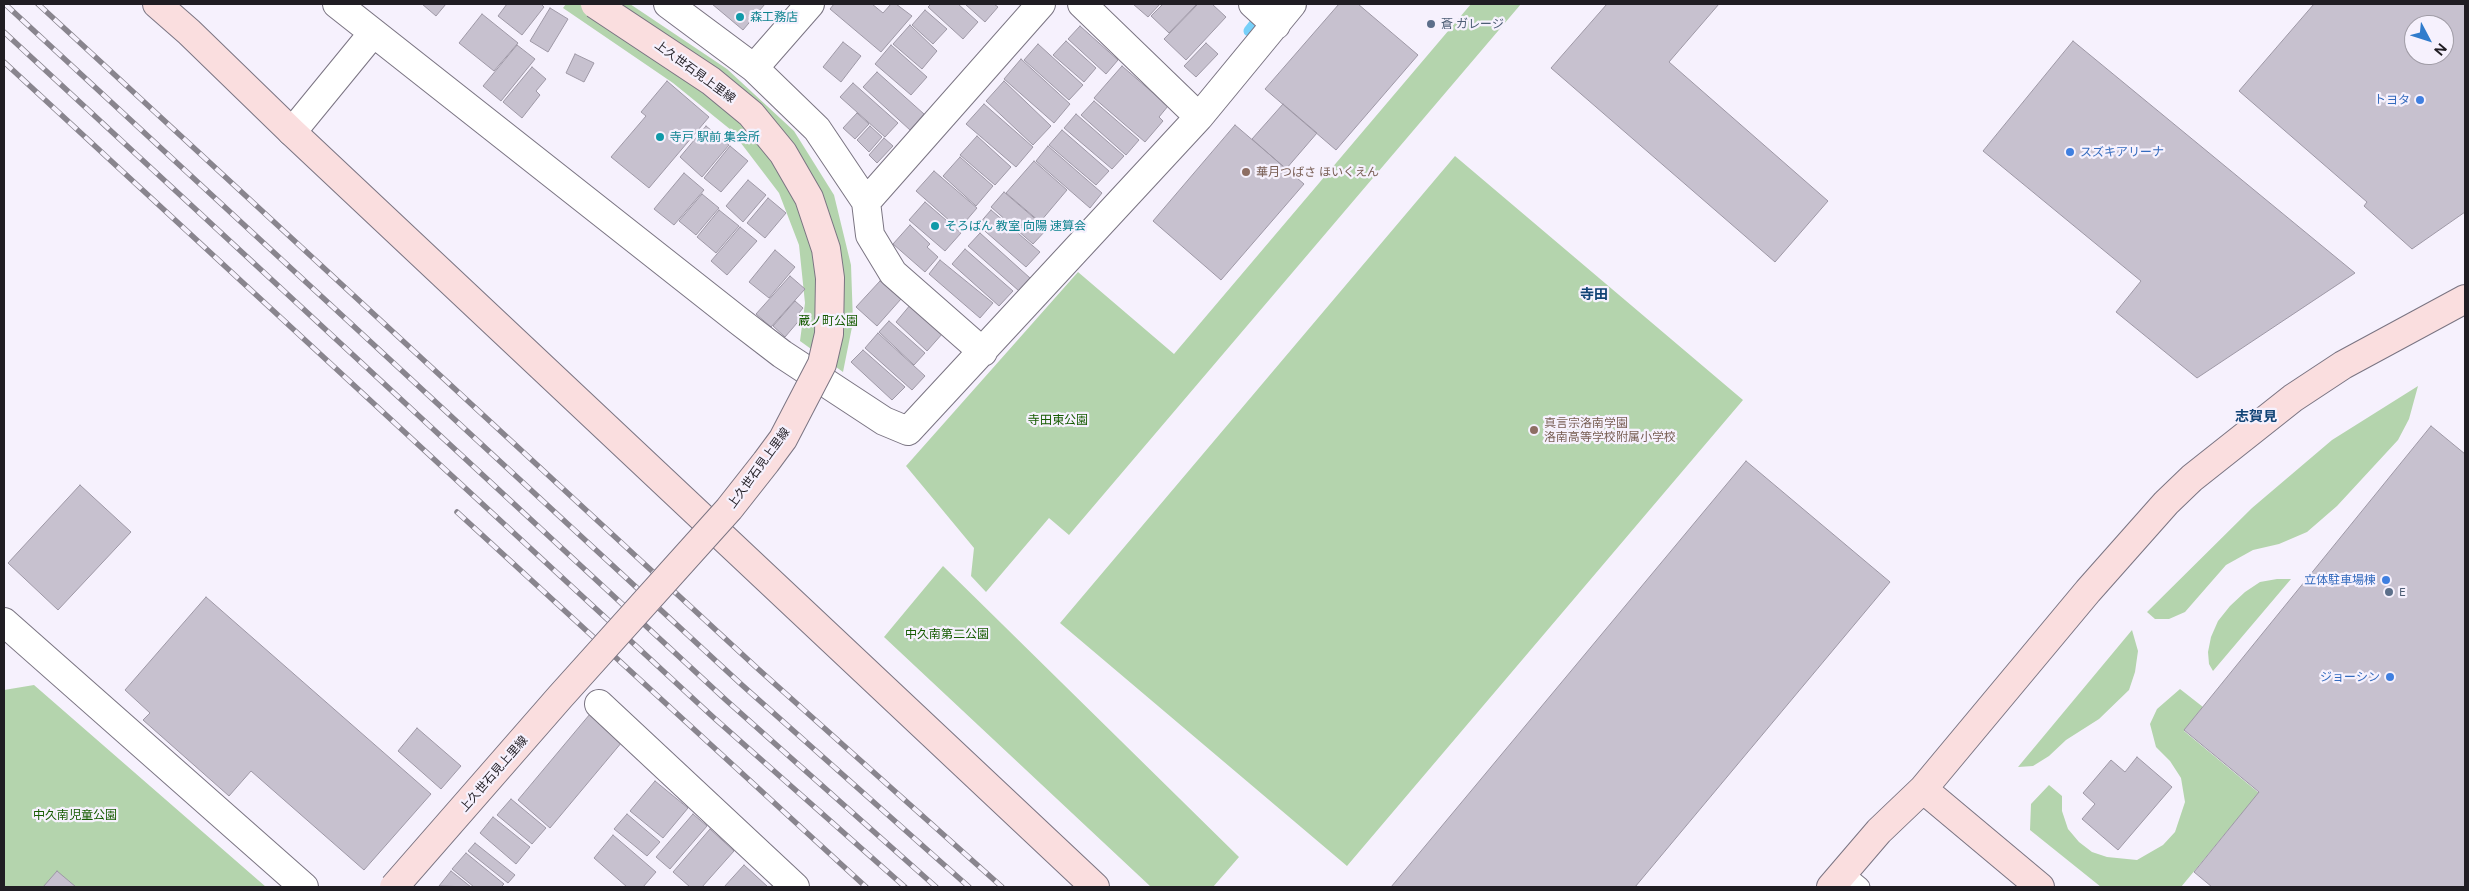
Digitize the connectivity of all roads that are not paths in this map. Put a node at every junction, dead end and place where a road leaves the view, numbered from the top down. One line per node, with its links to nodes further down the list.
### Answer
1 (156, 4): 14 (street)
2 (337, 4): 11 (street)
3 (594, 4): 23 (street, 上久世石見上里線, bridge)
4 (668, 4): 12 (street)
5 (810, 4): 12 (street)
6 (1041, 4): 15 (street)
7 (1082, 4): 13 (street)
8 (1254, 4): 10 (street)
9 (1292, 4): 10 (street)
10 (1276, 25): 13 (street)
11 (373, 33): 14 (street); 17 (street)
12 (754, 68): 15 (street)
13 (1199, 117): 17 (street)
14 (292, 132): 25 (street)
15 (866, 202): 17 (street)
16 (2465, 299): 20 (street)
17 (984, 352)
18 (9, 638): 22 (street)
19 (599, 704): 24 (street)
20 (1923, 789): 21 (street); 26 (street)
21 (1845, 882)
22 (304, 887)
23 (394, 887)
24 (795, 887)
25 (1095, 887)
26 (2040, 887)

